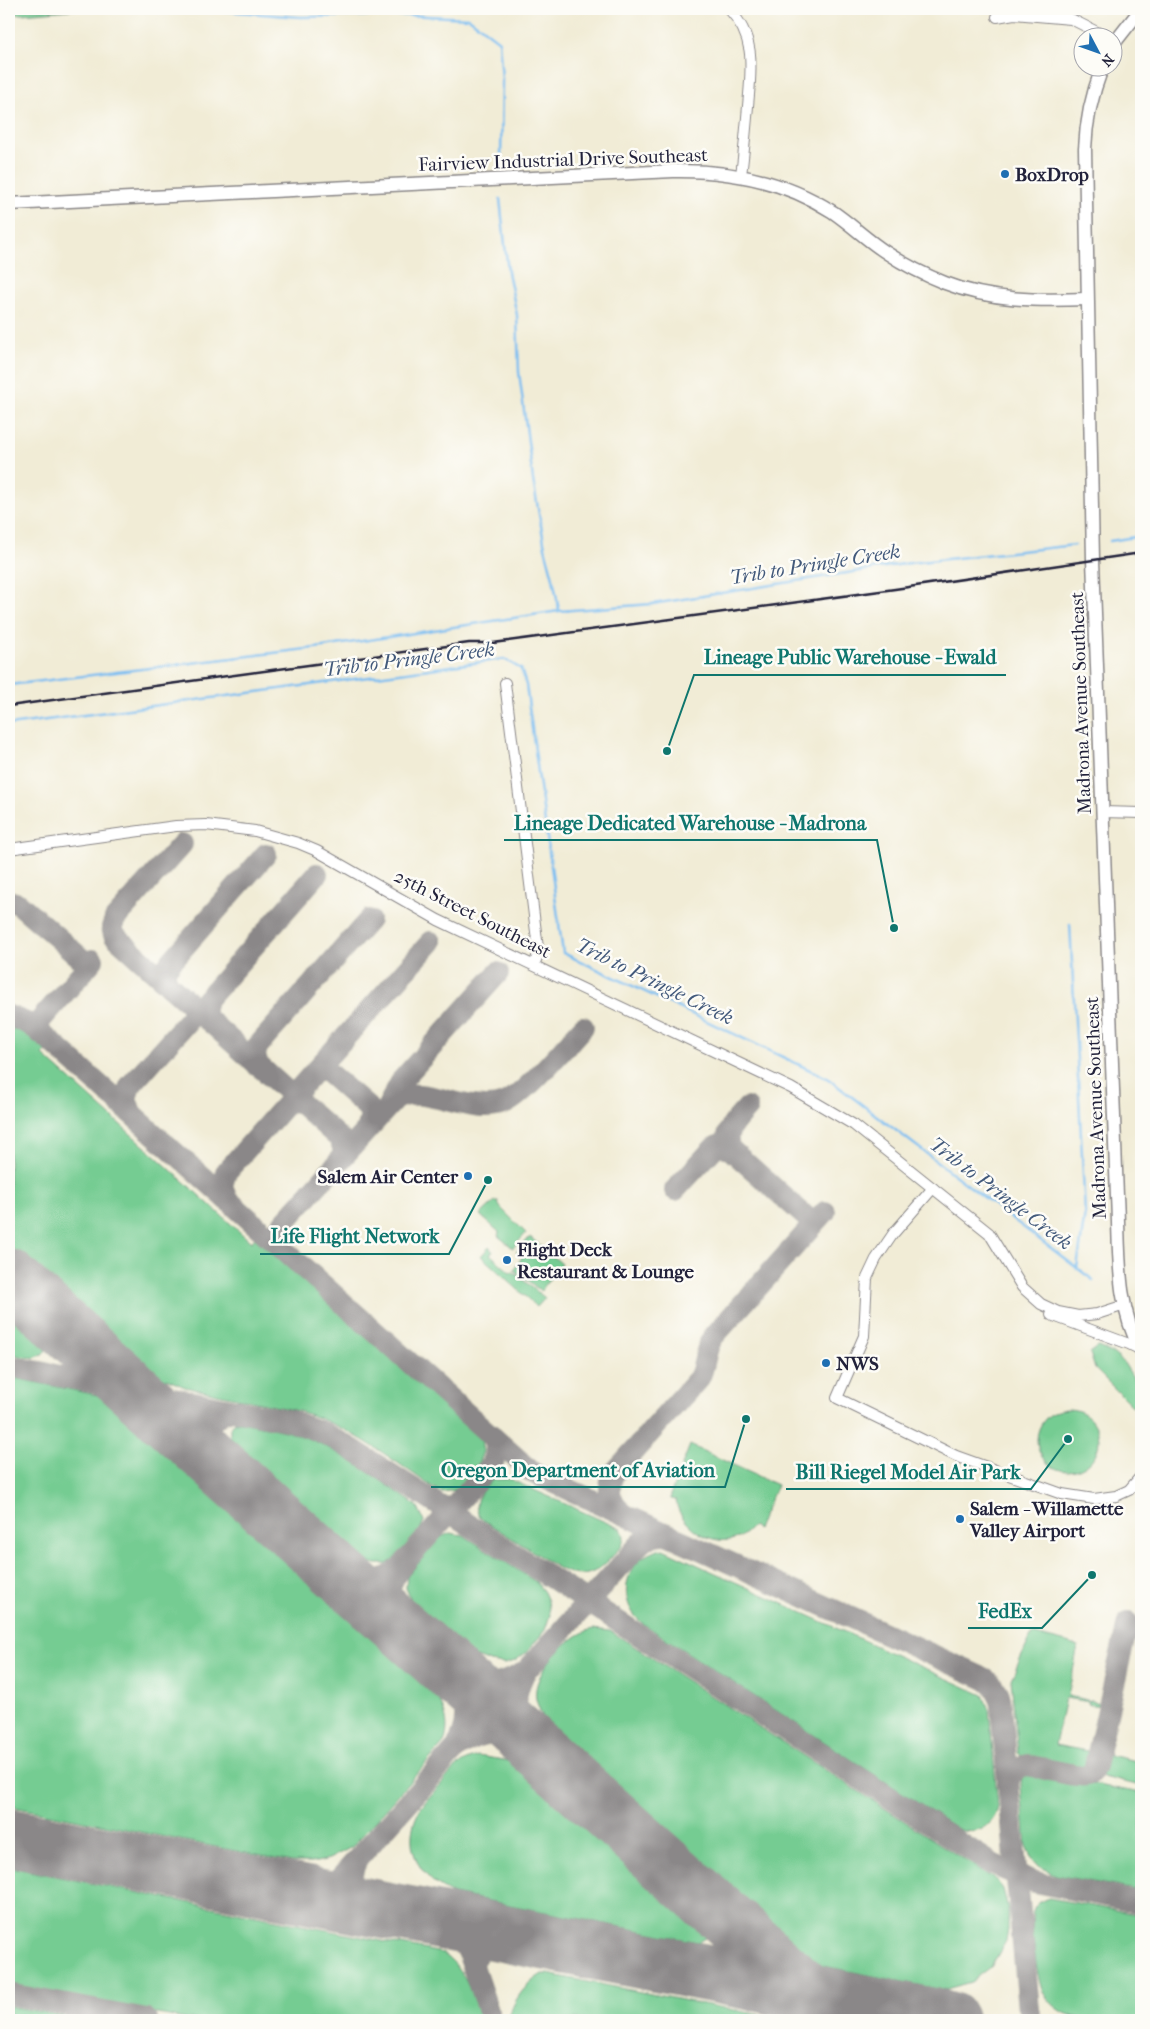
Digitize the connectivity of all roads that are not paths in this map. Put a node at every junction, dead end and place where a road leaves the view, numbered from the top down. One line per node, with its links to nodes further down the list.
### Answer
1 (728, 9): 7 (street)
2 (1140, 9): 5 (main road)
3 (997, 17): 4 (street)
4 (1088, 28)
5 (1122, 30)
6 (1099, 78): 9 (main road, Madrona Avenue Southeast)
7 (741, 175): 8 (main road, Fairview Industrial Drive Southeast); 9 (main road, Fairview Industrial Drive Southeast)
8 (9, 204)
9 (1087, 299): 11 (main road, Madrona Avenue Southeast)
10 (505, 683): 14 (street)
11 (1102, 812): 12 (street); 17 (main road, Madrona Avenue Southeast)
12 (1141, 813)
13 (9, 849): 14 (street, 25th Street Southeast)
14 (534, 966): 15 (street, 25th Street Southeast)
15 (933, 1188): 16 (street, 25th Street Southeast); 19 (street)
16 (1041, 1304): 17 (street, 25th Street Southeast); 18 (street)
17 (1125, 1305): 18 (main road, Madrona Avenue Southeast)
18 (1141, 1350)
19 (1141, 1476)

